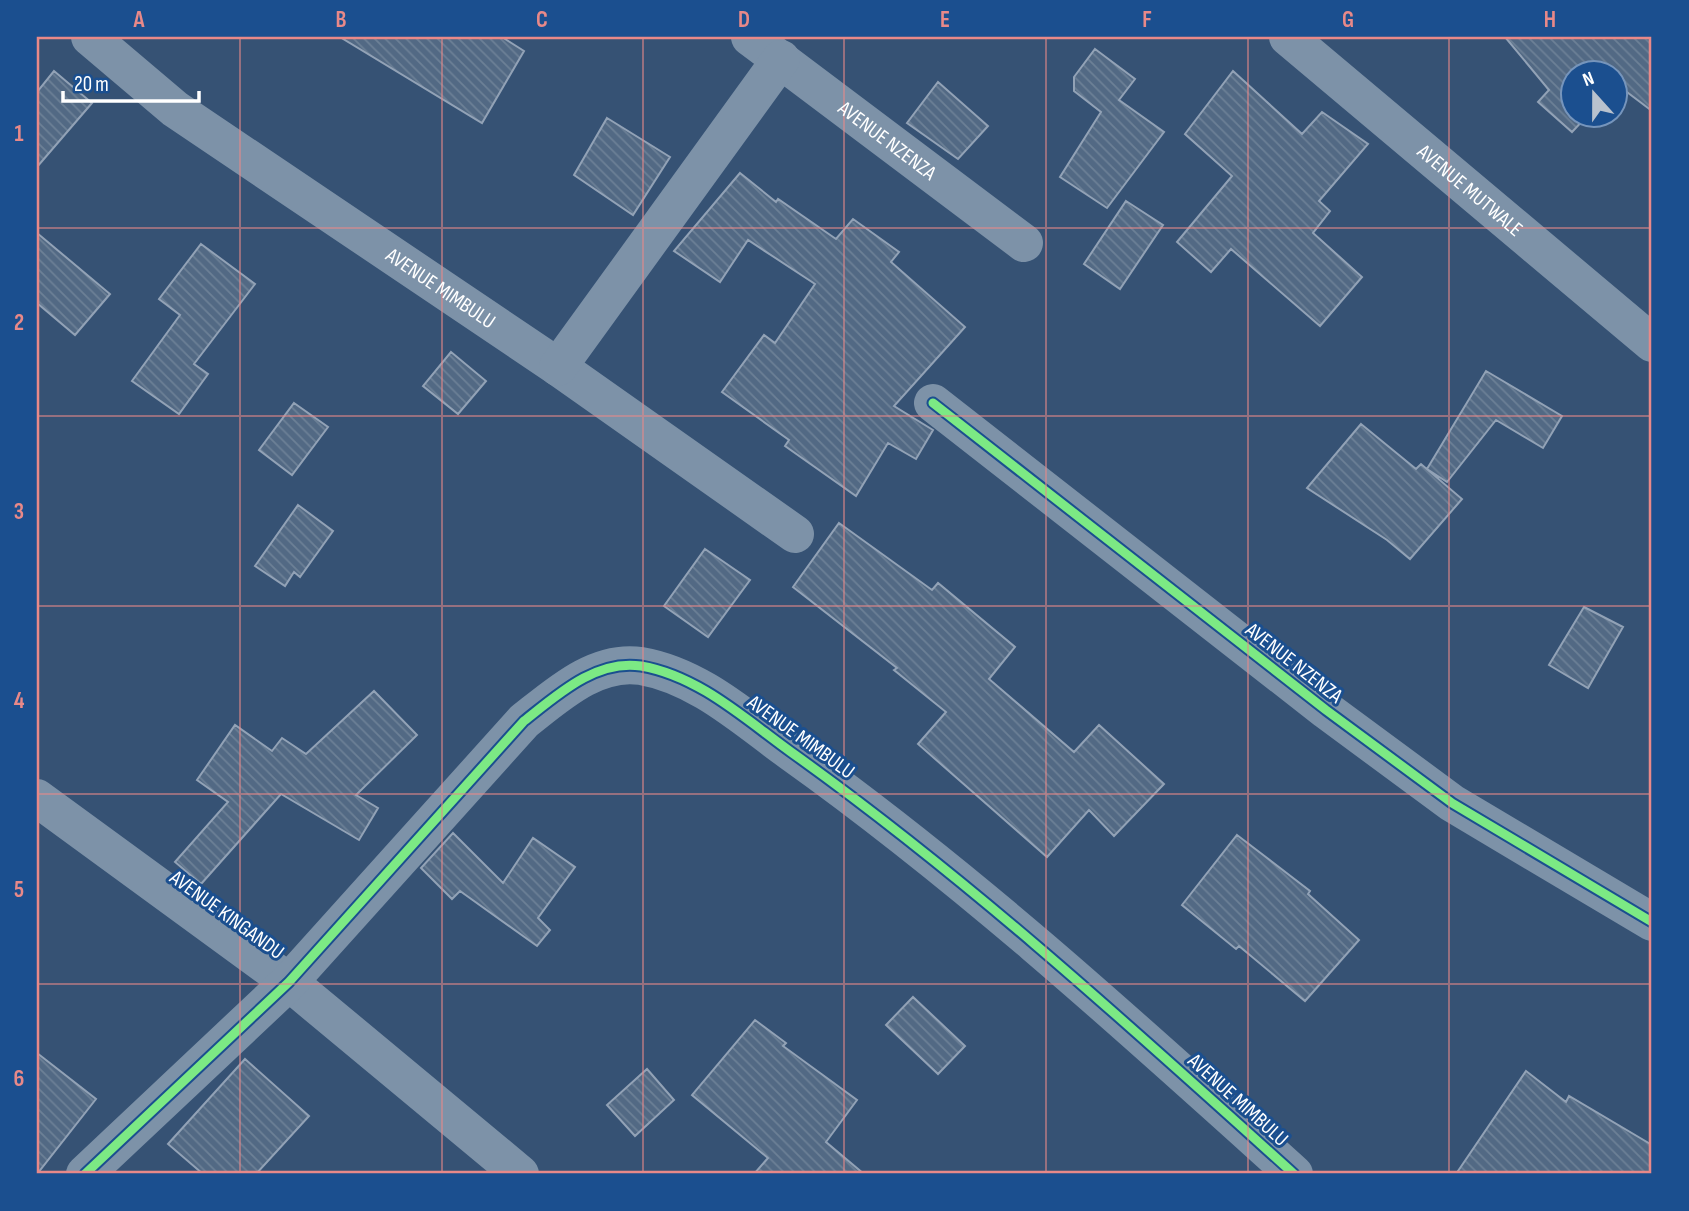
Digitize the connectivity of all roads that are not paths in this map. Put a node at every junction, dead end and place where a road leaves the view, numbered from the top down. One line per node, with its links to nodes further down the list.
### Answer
1 (90, 37): 7 (street, AVENUE MIMBULU)
2 (750, 37): 4 (street, AVENUE NZENZA)
3 (1288, 37): 6 (street, AVENUE MUTWALE)
4 (781, 59): 5 (street, AVENUE NZENZA); 7 (street)
5 (1024, 243)
6 (1652, 342)
7 (558, 367): 9 (street, AVENUE MIMBULU)
8 (933, 403): 11 (street, AVENUE NZENZA)
9 (795, 534)
10 (37, 798): 12 (street, AVENUE KINGANDU)
11 (1652, 922)
12 (289, 982): 13 (street, AVENUE MIMBULU); 14 (street, AVENUE KINGANDU); 15 (street, AVENUE MIMBULU)
13 (85, 1174)
14 (520, 1174)
15 (1294, 1174)

